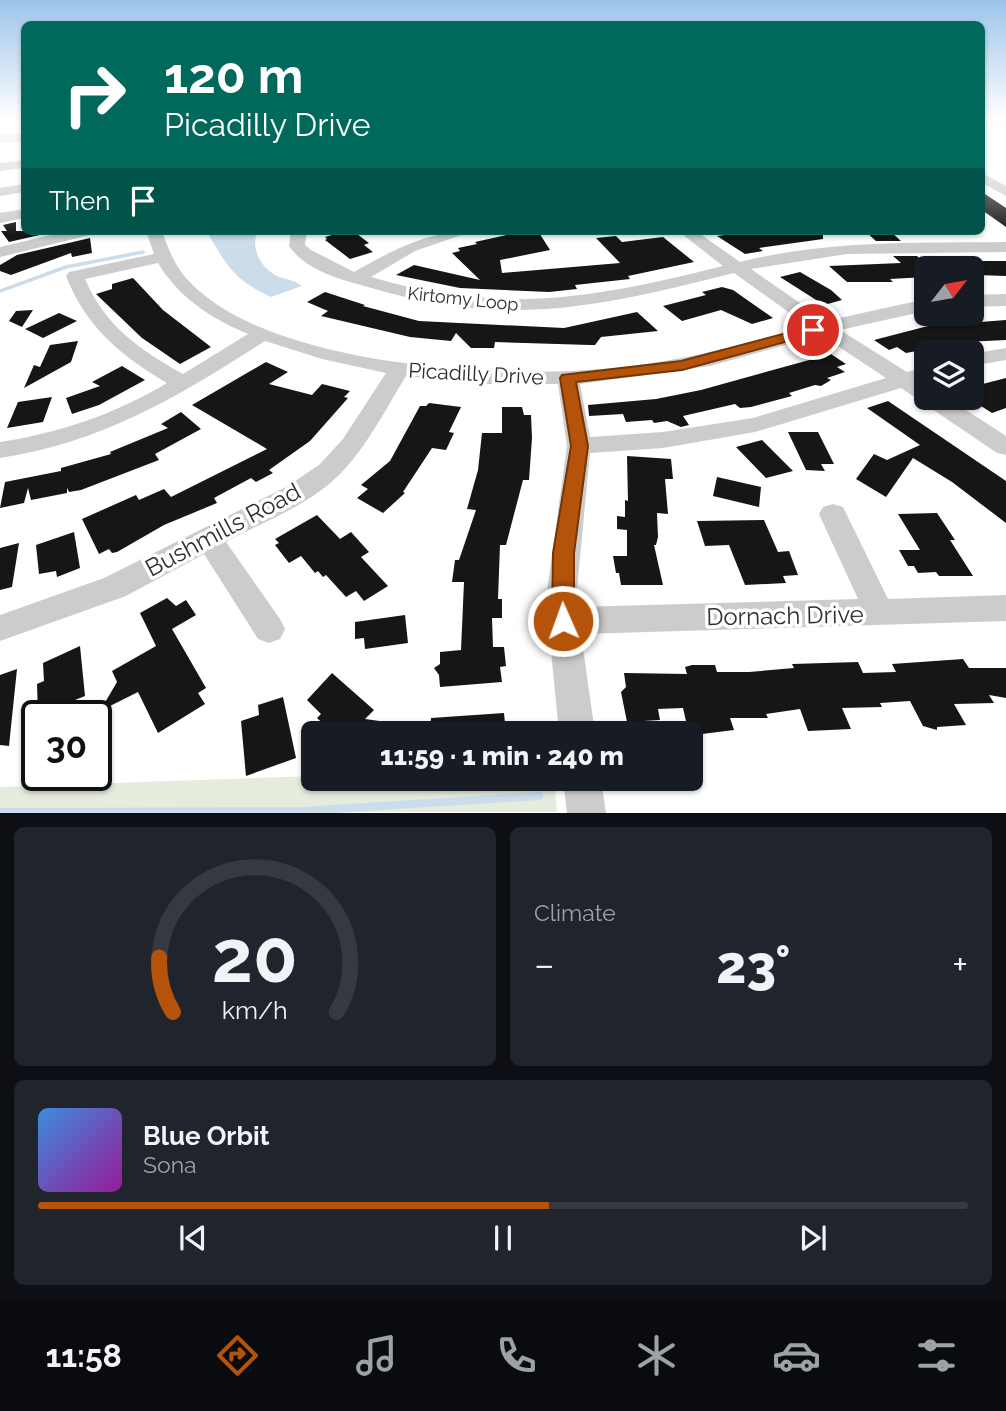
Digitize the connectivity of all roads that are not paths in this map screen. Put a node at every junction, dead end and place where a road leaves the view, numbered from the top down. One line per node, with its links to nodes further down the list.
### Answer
1 (21, 164): 2 (street)
2 (0, 167)
3 (985, 179): 6 (street)
4 (21, 188): 5 (street)
5 (0, 192)
6 (1006, 192)
7 (21, 214): 8 (street)
8 (0, 218)
9 (71, 235): 17 (street)
10 (155, 235): 18 (street, Picadilly Drive)
11 (299, 235): 20 (street, Kirtomy Loop)
12 (452, 235): 20 (street)
13 (691, 235): 19 (street)
14 (924, 235): 16 (street)
15 (1006, 247): 16 (street, Kirtomy Loop)
16 (939, 248): 19 (street, Kirtomy Loop)
17 (0, 252)
18 (163, 257): 25 (street, Picadilly Drive); 32 (street)
19 (736, 268): 20 (street, Kirtomy Loop); 24 (street)
20 (356, 278)
21 (1006, 300): 22 (street)
22 (984, 301)
23 (914, 306): 24 (street, Picadilly Drive)
24 (822, 327): 29 (street); 31 (street, Picadilly Drive)
25 (262, 334): 28 (street, Picadilly Drive); 32 (street)
26 (1006, 354): 27 (street)
27 (984, 358)
28 (399, 370): 31 (street, Picadilly Drive); 38 (street, Bushmills Road)
29 (914, 376)
30 (914, 377): 34 (street)
31 (568, 378): 34 (street)
32 (183, 383): 36 (street)
33 (950, 410): 35 (street)
34 (579, 446): 41 (street)
35 (1006, 447)
36 (0, 450)
37 (833, 514): 40 (street)
38 (209, 539): 42 (street, Bushmills Road); 43 (street)
39 (1006, 608): 40 (street, Dornach Drive)
40 (880, 613): 41 (street, Dornach Drive)
41 (563, 621): 44 (street)
42 (0, 628)
43 (269, 629)
44 (576, 721)
45 (584, 791): 46 (street)
46 (587, 813)

